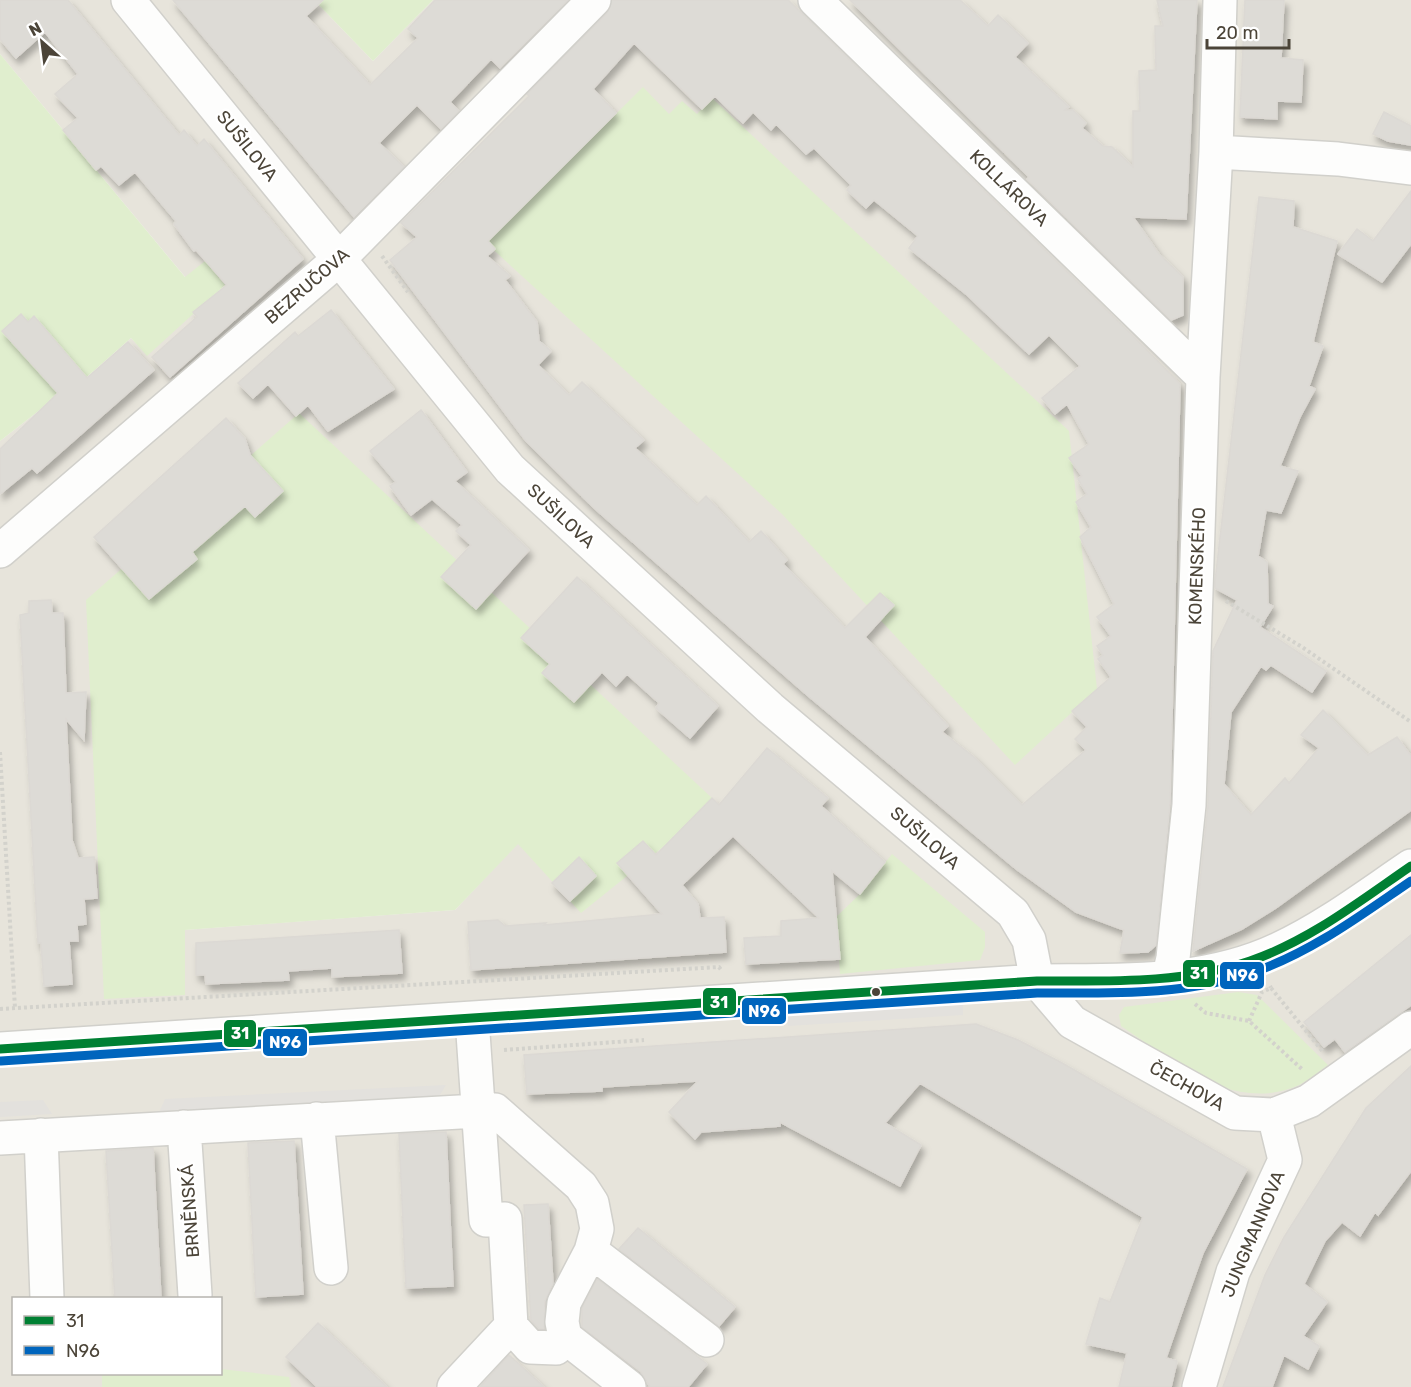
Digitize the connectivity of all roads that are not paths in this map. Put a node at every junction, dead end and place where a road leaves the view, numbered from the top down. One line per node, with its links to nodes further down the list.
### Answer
1 (128, 0): 7 (street, SUŠILOVA)
2 (594, 0): 7 (street, BEZRUČOVA)
3 (815, 0): 8 (street, KOLLÁROVA)
4 (1220, 0): 5 (street, KOMENSKÉHO)
5 (1216, 152): 6 (street); 8 (street, KOMENSKÉHO)
6 (1410, 168)
7 (338, 260): 9 (street, BEZRUČOVA); 12 (street, SUŠILOVA)
8 (1203, 376): 11 (street, KOMENSKÉHO)
9 (0, 551)
10 (1411, 866): 11 (street)
11 (1168, 979): 12 (street)
12 (1037, 981): 13 (street); 17 (street, ČECHOVA)
13 (472, 1019): 15 (street); 16 (street)
14 (1411, 1028): 17 (street, ČECHOVA)
15 (0, 1048)
16 (479, 1112): 18 (street); 22 (street); 26 (street)
17 (1274, 1115): 31 (street, JUNGMANNOVA)
18 (317, 1119): 19 (street); 23 (street)
19 (184, 1127): 20 (street); 24 (street, BRNĚNSKÁ)
20 (41, 1135): 21 (street); 25 (street)
21 (0, 1137)
22 (591, 1251): 27 (street); 28 (street)
23 (331, 1268)
24 (195, 1295)
25 (47, 1297)
26 (511, 1326): 27 (street); 29 (street)
27 (565, 1337): 30 (street)
28 (707, 1340)
29 (454, 1387)
30 (629, 1387)
31 (1199, 1387)

